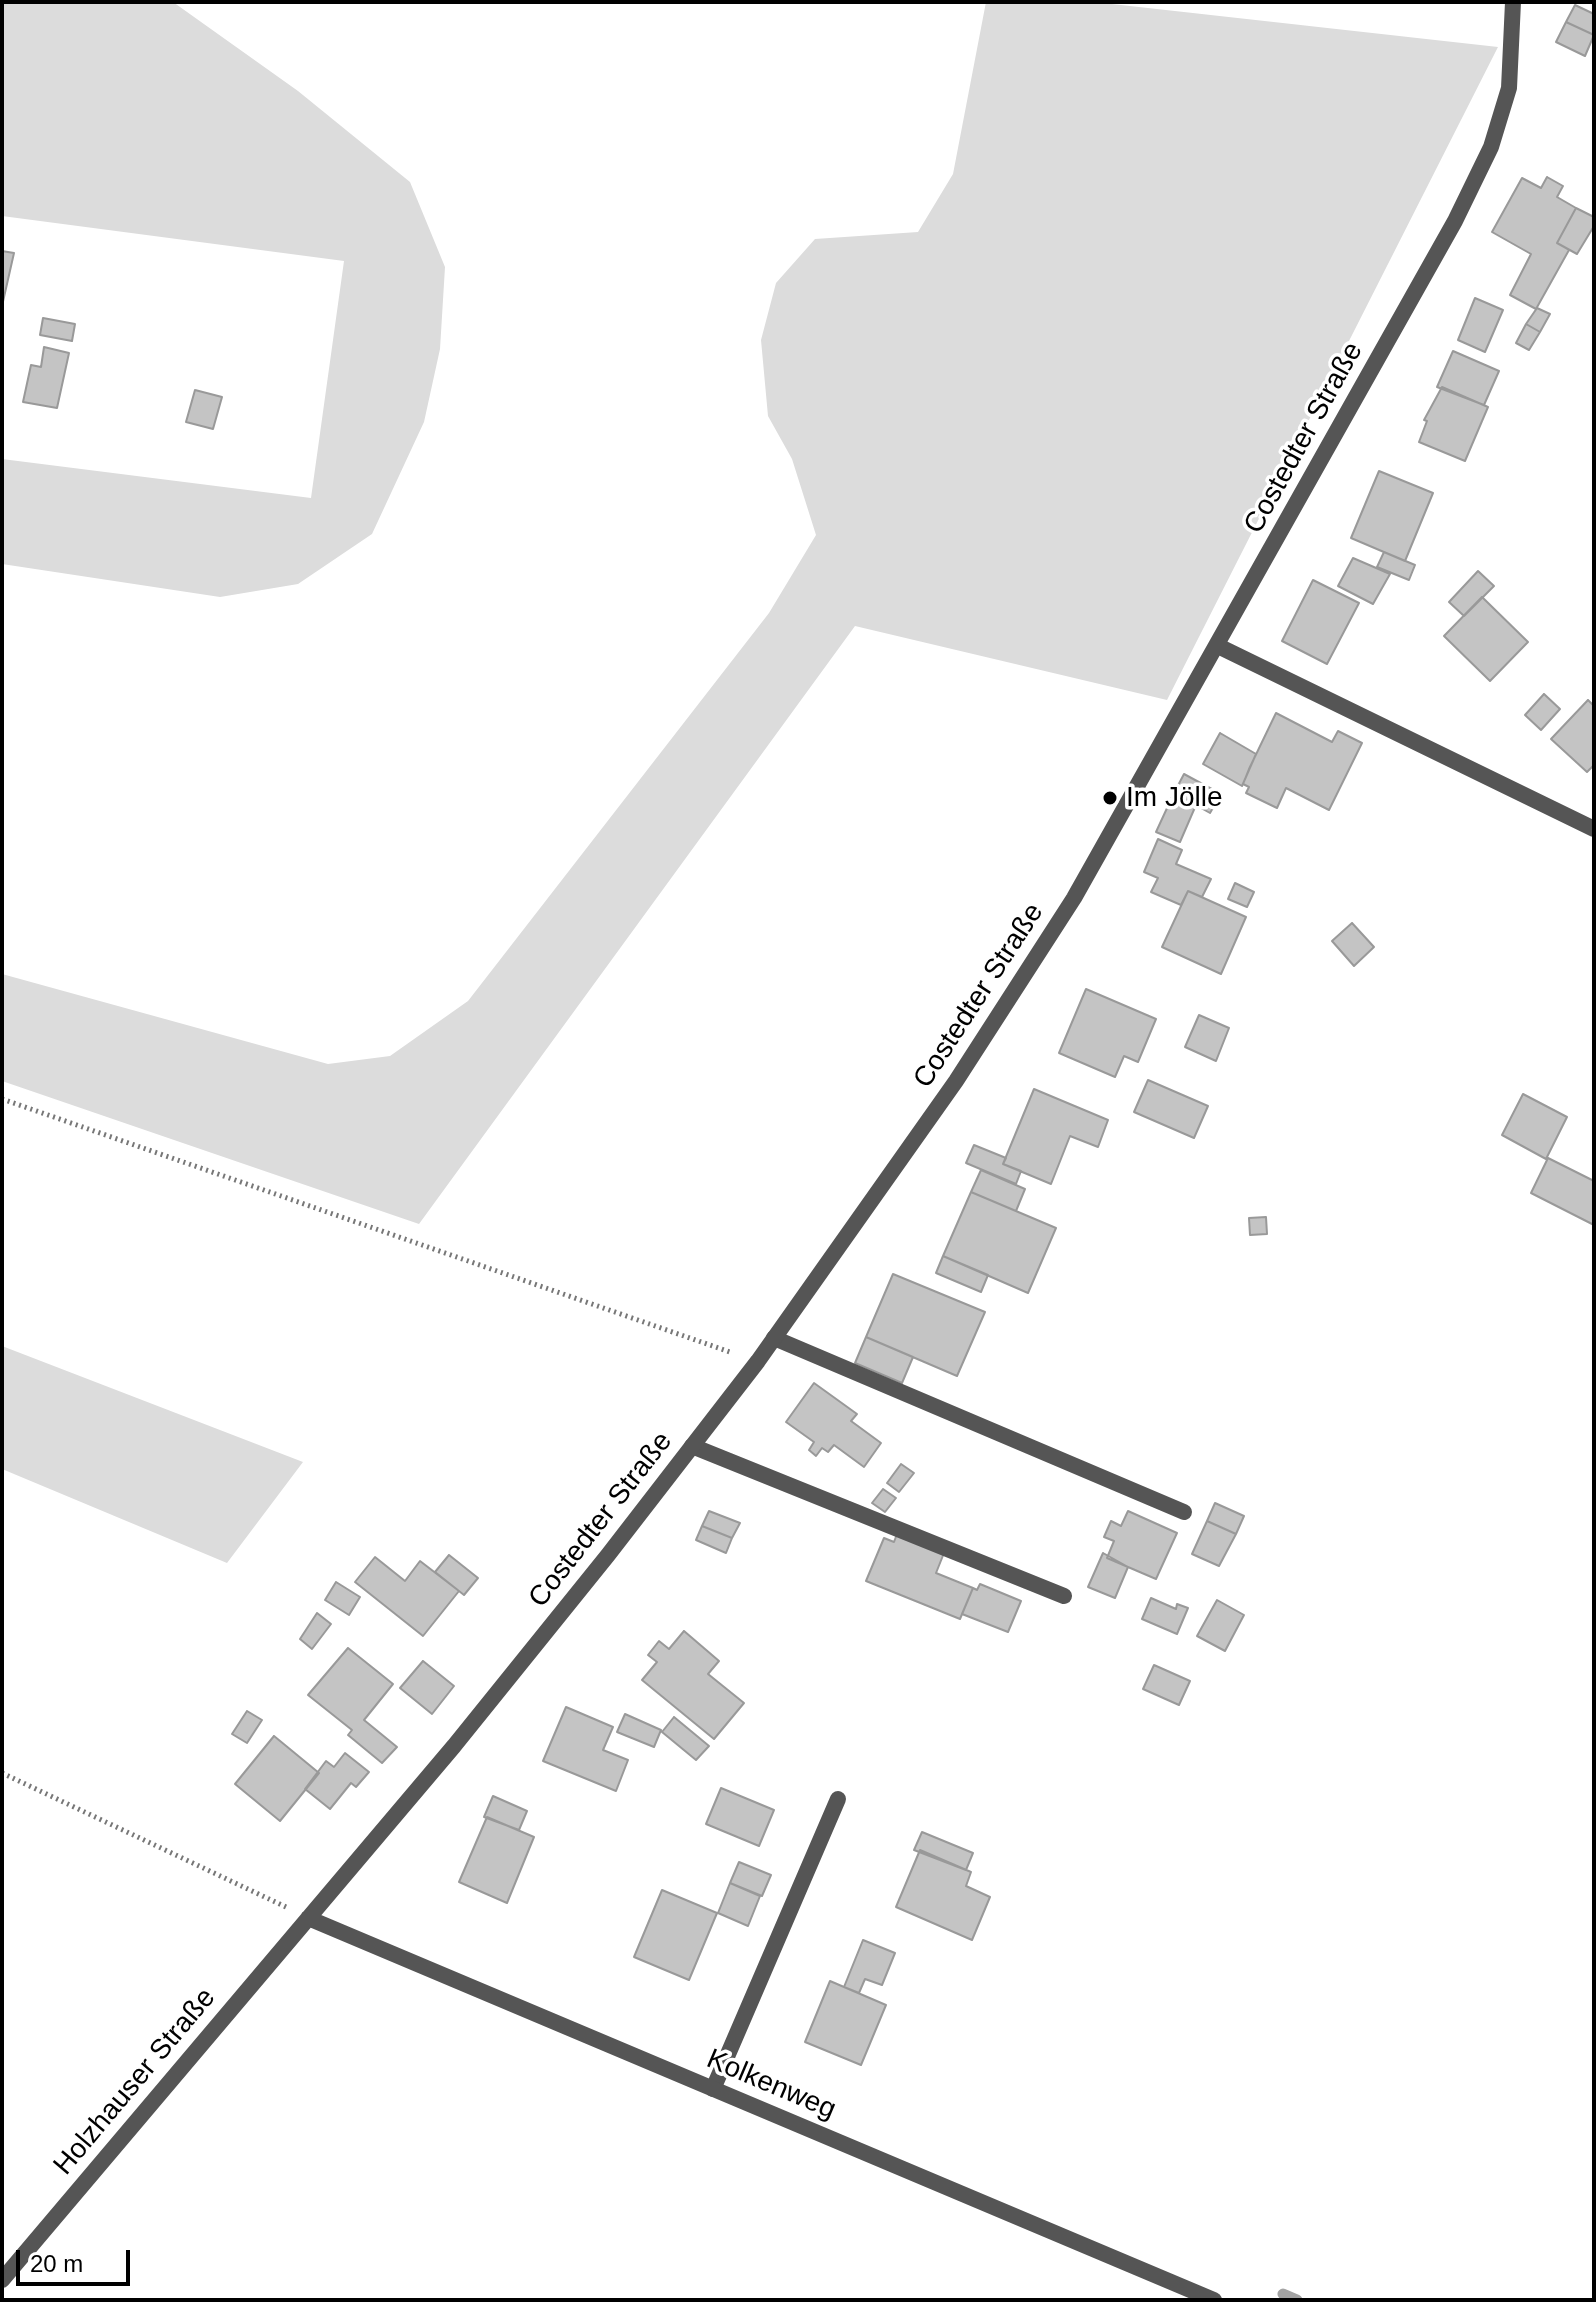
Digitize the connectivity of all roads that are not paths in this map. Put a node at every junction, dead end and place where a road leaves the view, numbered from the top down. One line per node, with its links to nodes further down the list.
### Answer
1 (1513, 2): 2 (street, Costedter Straße)
2 (1218, 646): 3 (street); 4 (street, Costedter Straße)
3 (1594, 829)
4 (774, 1338): 5 (street, Costedter Straße); 6 (street)
5 (692, 1446): 7 (street); 9 (street, Costedter Straße)
6 (1184, 1512)
7 (1064, 1596)
8 (838, 1799): 10 (street)
9 (308, 1918): 10 (street, Kolkenweg); 11 (street, Holzhauser Straße)
10 (713, 2089): 12 (street, Kolkenweg)
11 (2, 2280)
12 (1214, 2300)

